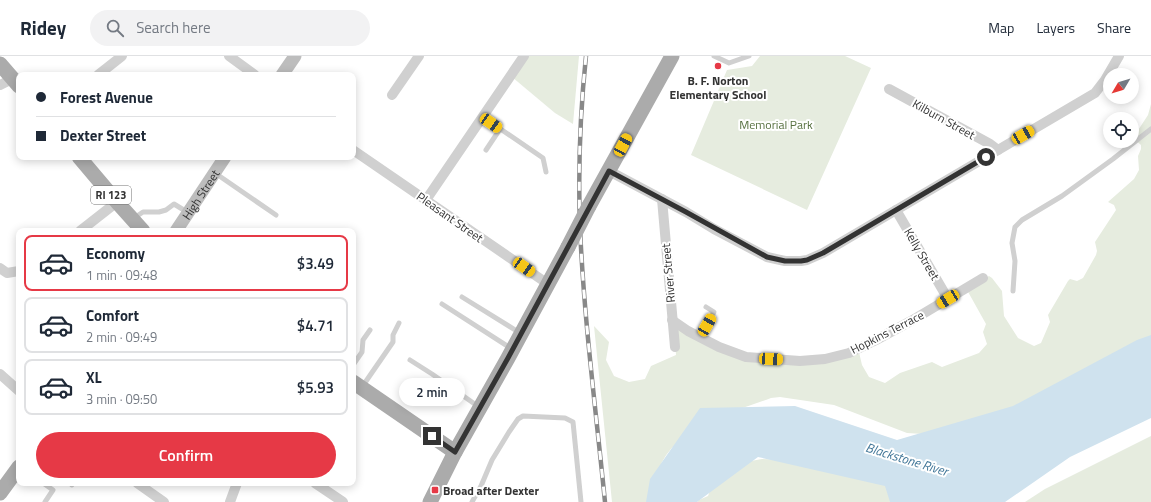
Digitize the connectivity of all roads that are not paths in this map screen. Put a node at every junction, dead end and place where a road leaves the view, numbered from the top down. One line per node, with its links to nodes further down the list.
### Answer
1 (122, 56): 11 (street)
2 (229, 56): 12 (street)
3 (295, 56): 13 (street)
4 (419, 56): 16 (street)
5 (524, 56): 17 (street)
6 (672, 56): 25 (main road)
7 (714, 56): 8 (lane)
8 (749, 56)
9 (1119, 56): 21 (street)
10 (0, 64): 14 (main road)
11 (102, 72)
12 (251, 72)
13 (284, 72)
14 (10, 83)
15 (889, 89): 21 (street, Kilburn Street)
16 (392, 96)
17 (483, 117): 18 (lane); 29 (street)
18 (500, 129): 20 (lane); 26 (lane)
19 (1151, 129): 42 (lane)
20 (486, 150)
21 (998, 150): 31 (street)
22 (356, 152): 29 (street, Pleasant Street)
23 (82, 160): 30 (main road, RI 123)
24 (223, 160): 27 (street, High Street)
25 (609, 171): 28 (street); 41 (main road, bridge)
26 (546, 172)
27 (215, 173): 32 (street, High Street); 33 (lane)
28 (662, 199): 31 (street); 47 (street, River Street)
29 (426, 200): 41 (street, Pleasant Street)
30 (117, 202): 34 (main road, RI 123); 35 (street)
31 (896, 210): 44 (street, Kelly Street)
32 (188, 213): 34 (lane); 37 (street, High Street)
33 (276, 215)
34 (133, 220): 36 (main road, RI 123)
35 (84, 228)
36 (140, 228)
37 (178, 228)
38 (0, 268): 39 (street)
39 (16, 272)
40 (983, 278): 44 (street, Hopkins Terrace)
41 (548, 284): 50 (main road)
42 (1013, 291)
43 (462, 297): 50 (lane)
44 (948, 299): 51 (street, Hopkins Terrace)
45 (442, 304): 53 (lane)
46 (706, 307): 51 (lane)
47 (672, 320): 51 (street, Hopkins Terrace); 52 (street, River Street)
48 (399, 323): 57 (lane)
49 (370, 330): 54 (lane)
50 (521, 334): 53 (main road)
51 (700, 337)
52 (675, 347)
53 (512, 350): 59 (main road)
54 (356, 360)
55 (410, 360): 59 (lane)
56 (0, 374): 58 (street)
57 (357, 384): 60 (main road)
58 (16, 388)
59 (480, 408): 60 (main road)
60 (455, 452): 71 (main road)
61 (16, 472): 66 (main road)
62 (47, 486): 67 (lane)
63 (141, 486): 68 (street)
64 (236, 486): 69 (street)
65 (319, 486): 70 (street)
66 (0, 493)
67 (45, 502)
68 (164, 502)
69 (230, 502)
70 (343, 502)
71 (430, 502)
72 (472, 502): 73 (lane)
73 (581, 502)

